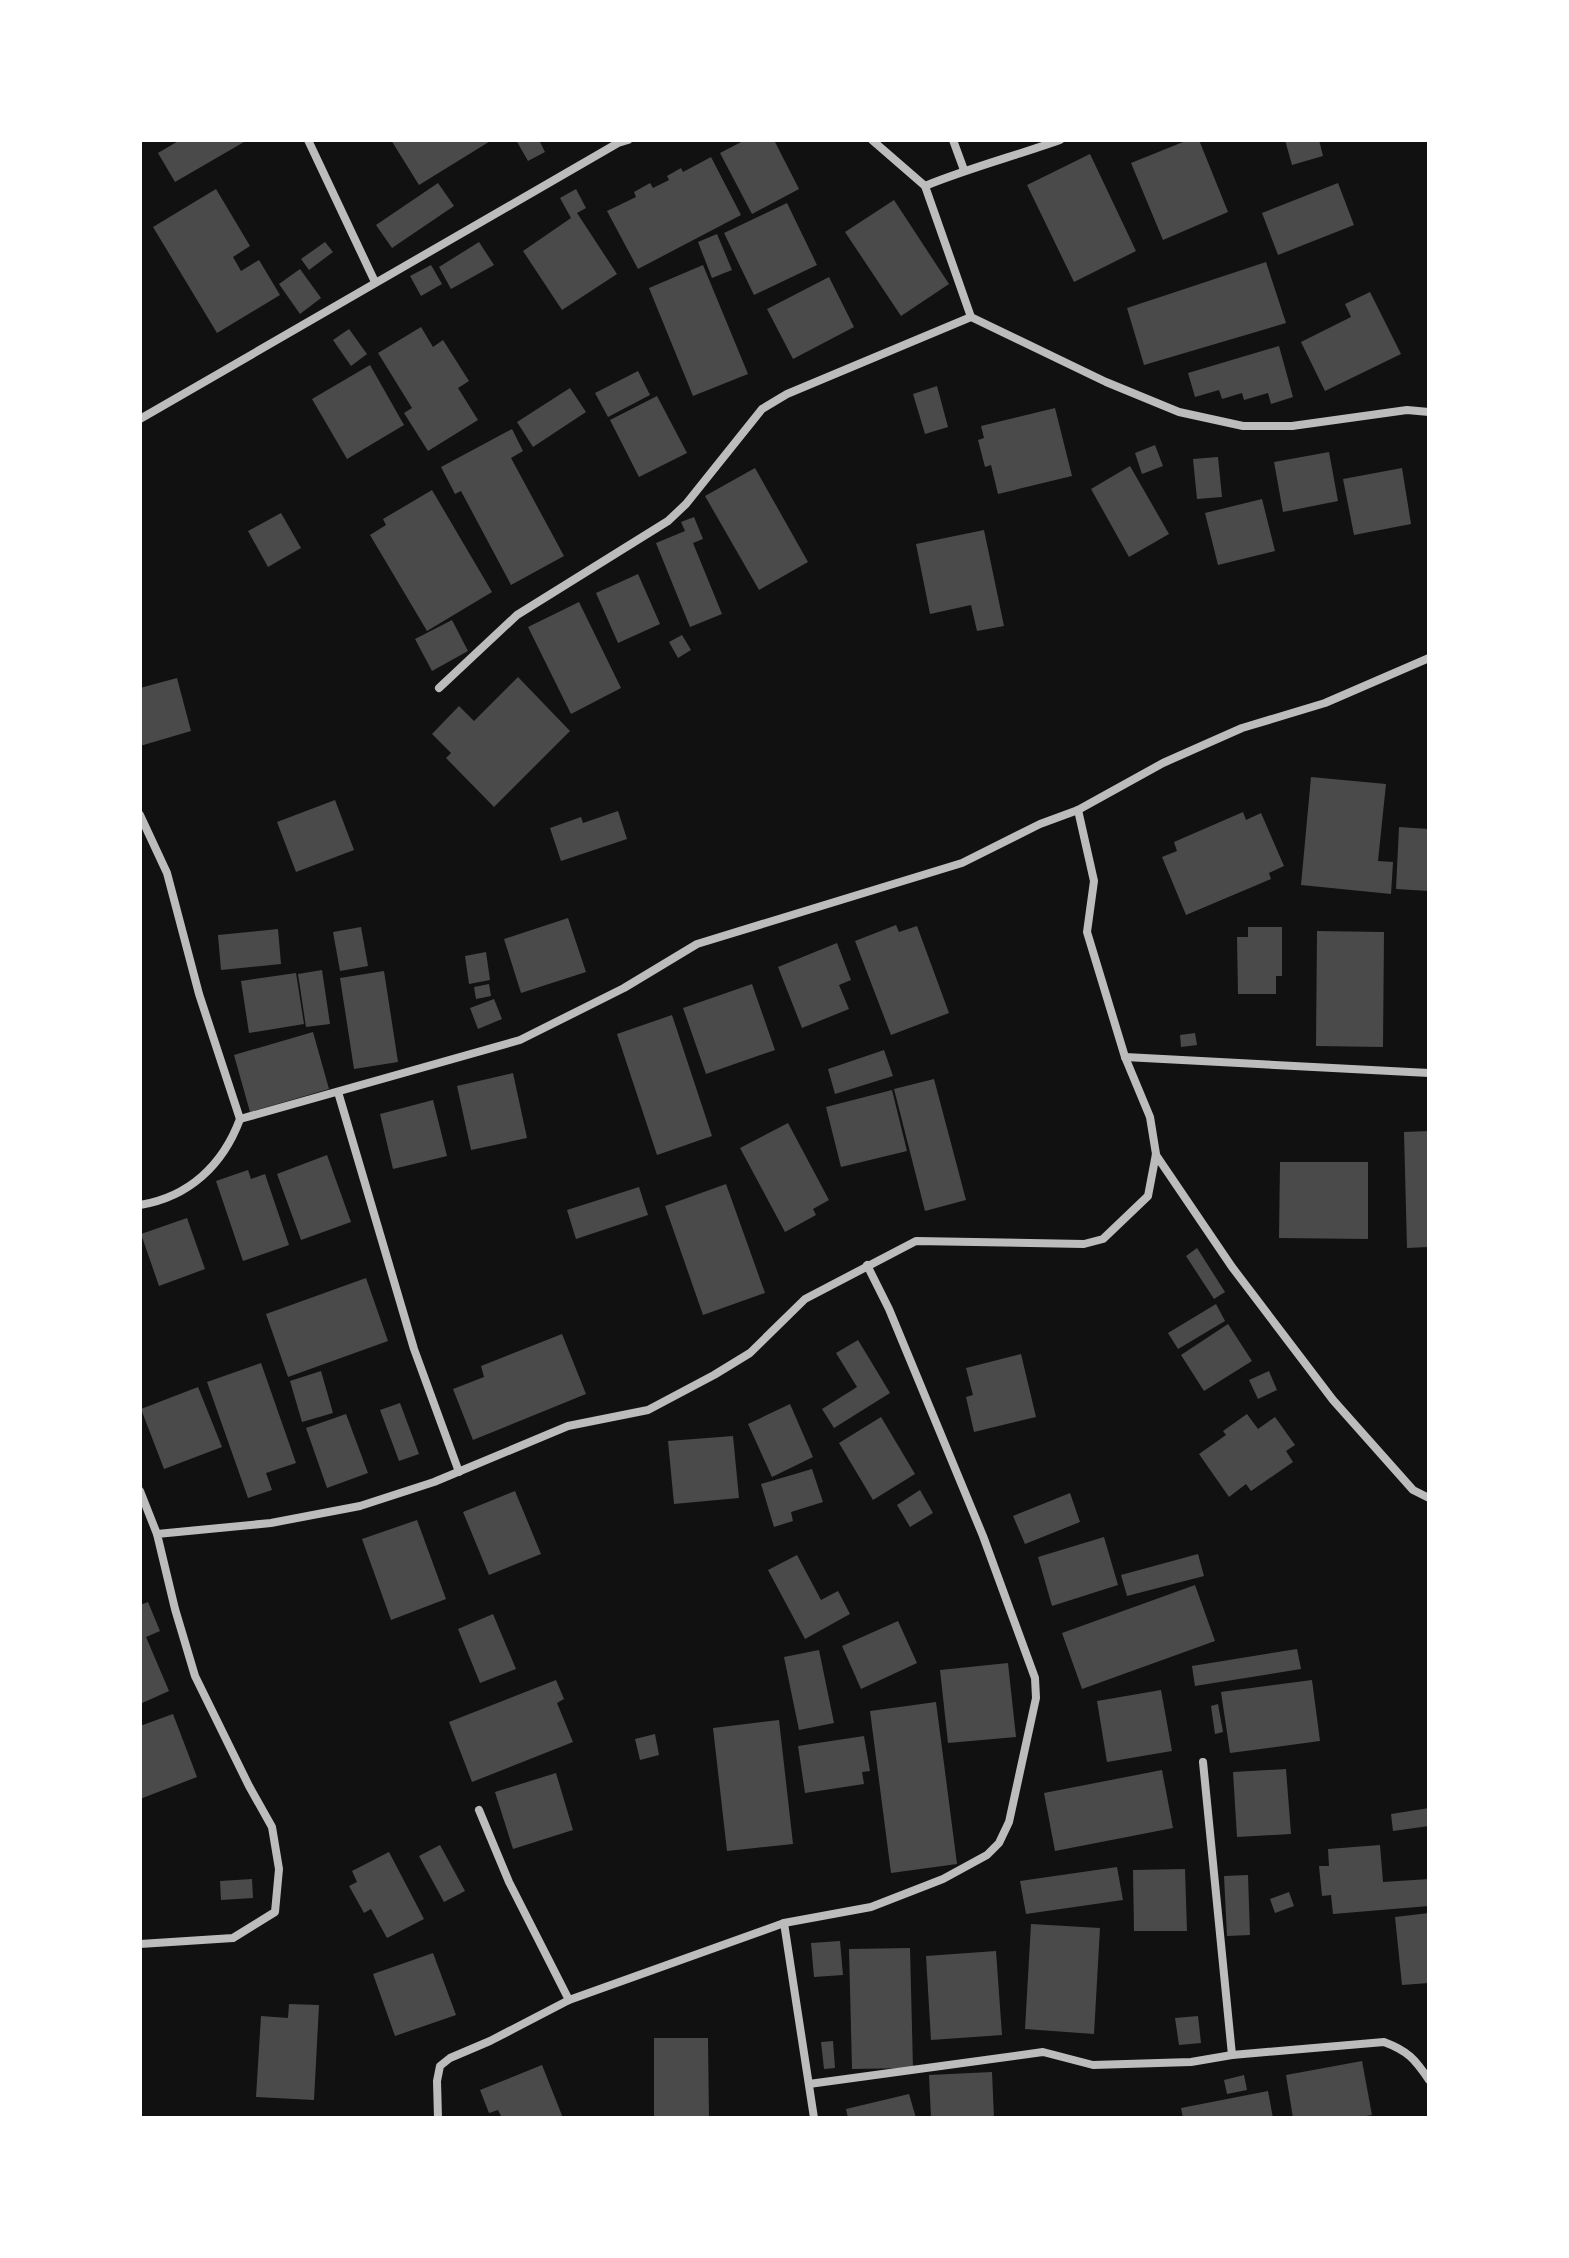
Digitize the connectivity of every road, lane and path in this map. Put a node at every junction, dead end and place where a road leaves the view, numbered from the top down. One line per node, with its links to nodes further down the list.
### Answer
1 (308, 140): 8 (street)
2 (628, 140): 8 (street)
3 (872, 140): 7 (street)
4 (953, 140): 6 (street)
5 (1060, 140): 6 (street)
6 (964, 170): 7 (street)
7 (925, 186): 9 (street)
8 (375, 282): 11 (street)
9 (971, 317): 10 (street); 13 (street)
10 (1429, 412)
11 (140, 419)
12 (1429, 658): 14 (street)
13 (439, 688)
14 (1078, 810): 16 (street); 18 (street)
15 (140, 815): 19 (street)
16 (1125, 1057): 17 (street); 20 (street)
17 (1429, 1073)
18 (338, 1092): 19 (street); 23 (street)
19 (240, 1119): 21 (street)
20 (1156, 1154): 22 (street); 25 (street)
21 (140, 1205)
22 (867, 1265): 23 (street); 29 (street)
23 (459, 1472): 26 (street)
24 (140, 1491): 26 (street)
25 (1429, 1498)
26 (157, 1534): 30 (street)
27 (1203, 1762): 32 (street)
28 (479, 1810): 31 (street)
29 (784, 1923): 31 (street); 34 (street)
30 (140, 1944)
31 (569, 2000): 35 (street)
32 (1232, 2055): 33 (street); 34 (street)
33 (1429, 2080)
34 (809, 2084): 36 (street)
35 (438, 2118)
36 (814, 2118)

